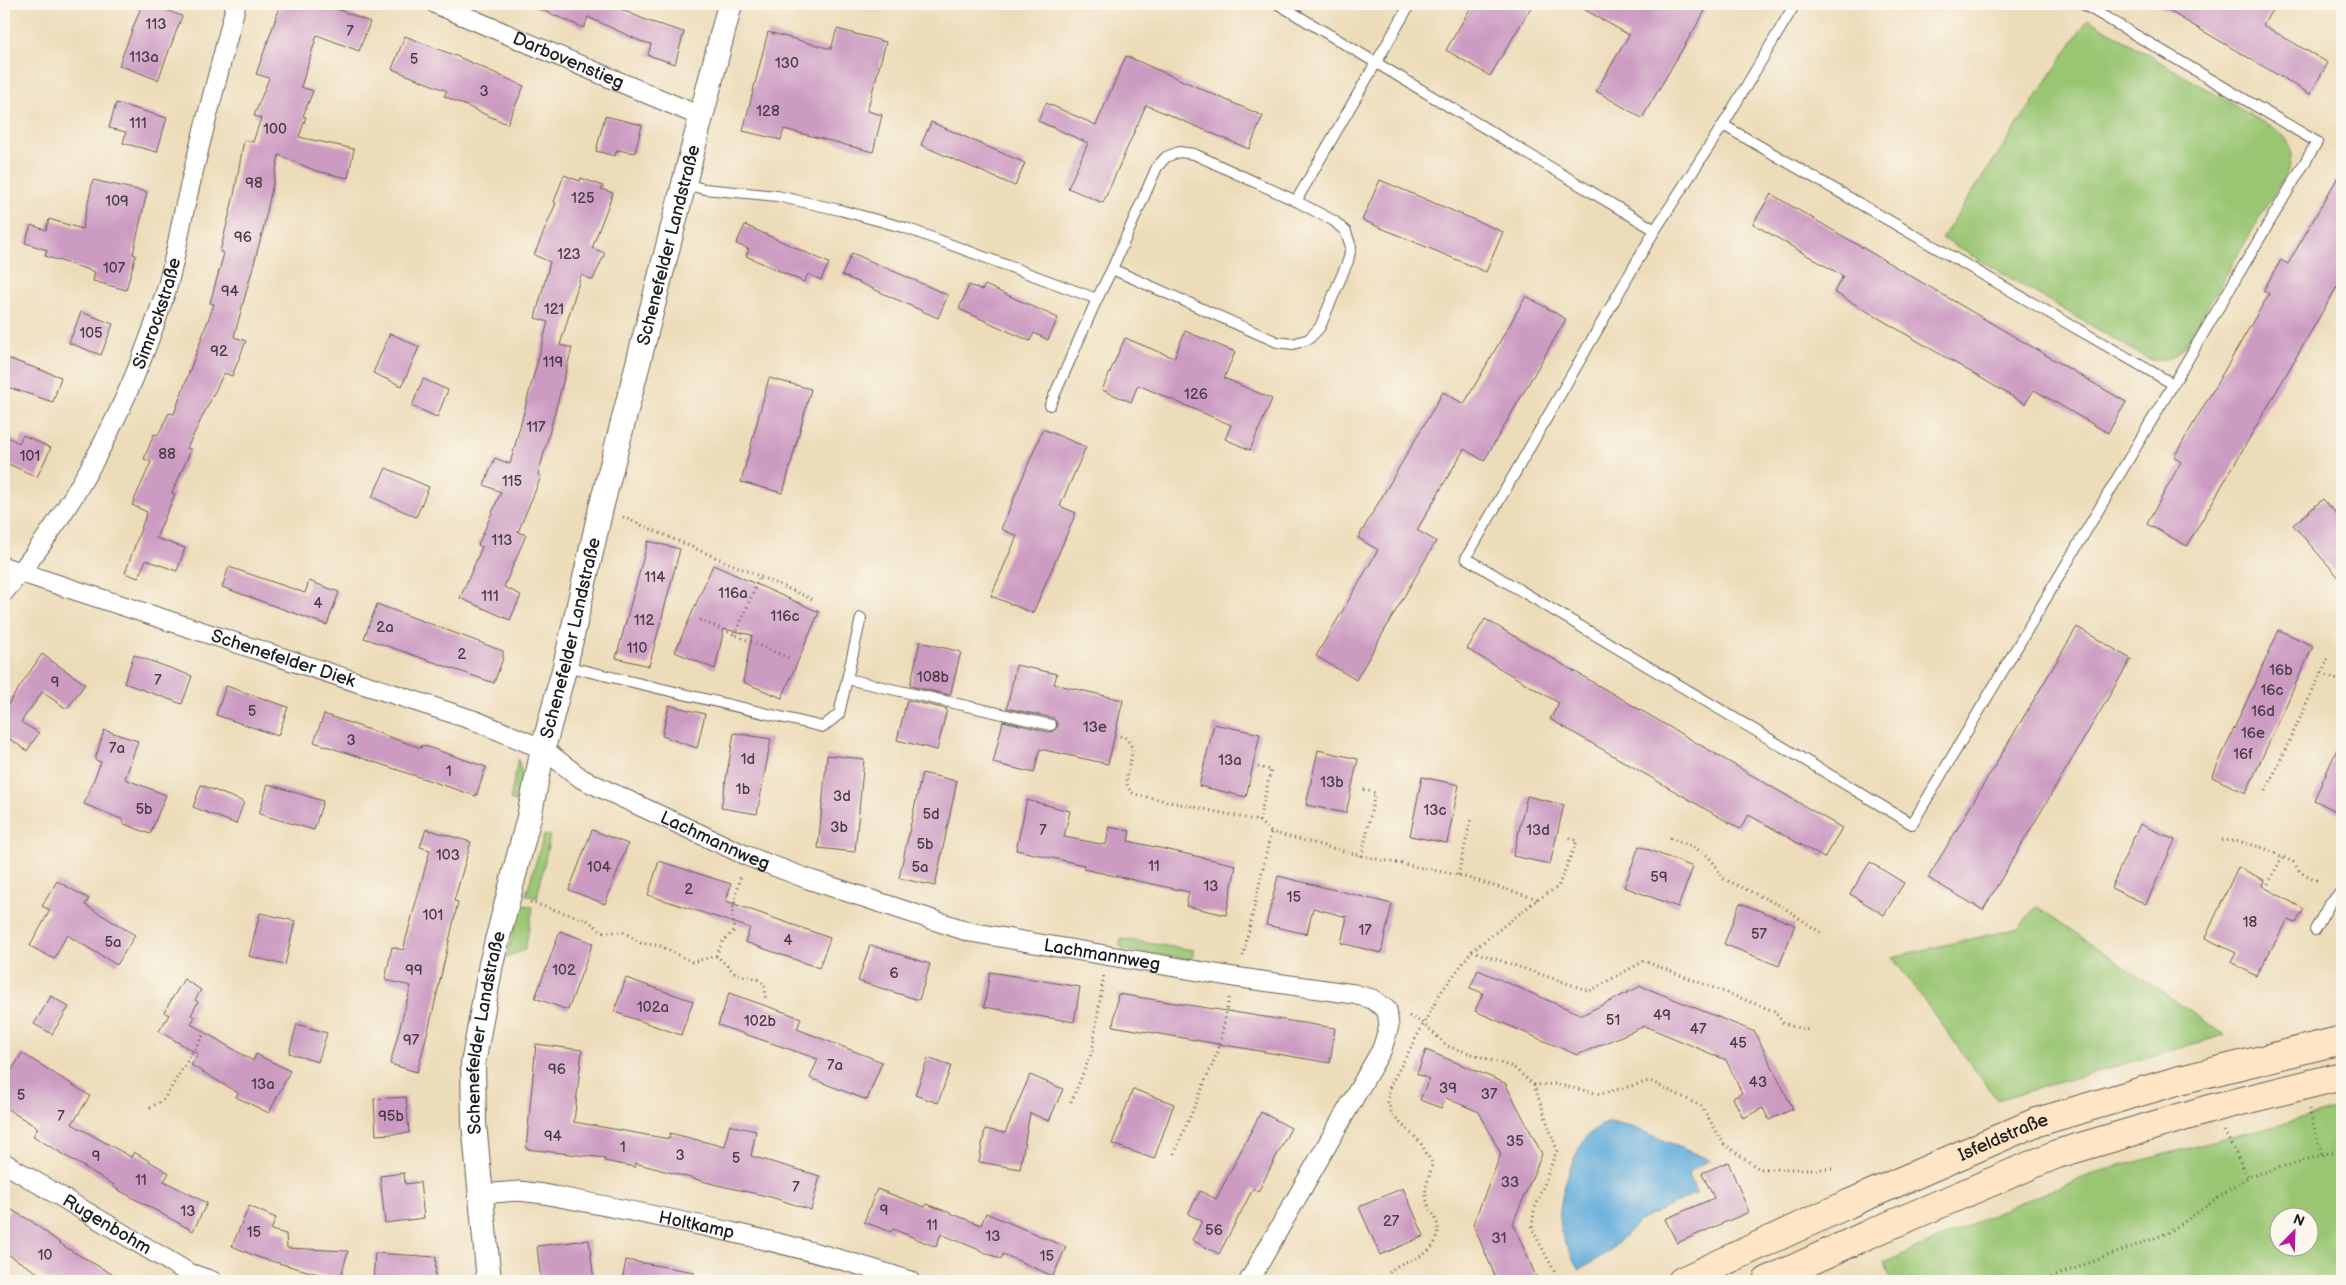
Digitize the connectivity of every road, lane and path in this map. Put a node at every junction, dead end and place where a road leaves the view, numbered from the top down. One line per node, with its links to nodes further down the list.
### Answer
1 (236, 4): 19 (street, Simrockstraße)
2 (436, 4): 9 (street, Darbovenstieg)
3 (730, 4): 9 (street, Schenefelder Landstraße)
4 (1278, 4): 8 (lane)
5 (1410, 4): 8 (lane)
6 (1794, 4): 10 (lane)
7 (2083, 4): 16 (lane)
8 (1376, 63): 12 (lane); 13 (lane)
9 (702, 117): 11 (street, Schenefelder Landstraße)
10 (1723, 125): 13 (lane); 16 (lane)
11 (685, 184): 15 (lane); 28 (street, Schenefelder Landstraße)
12 (1296, 201): 14 (lane); 14 (lane)
13 (1655, 230): 16 (lane)
14 (1112, 269): 15 (lane)
15 (1096, 299): 17 (lane)
16 (2173, 384)
17 (1050, 405)
18 (620, 516): 20 (path)
19 (12, 569): 21 (street, Simrockstraße); 34 (street, Schenefelder Diek)
20 (760, 576): 22 (path); 25 (path)
21 (4, 592)
22 (814, 600)
23 (861, 618): 30 (lane)
24 (700, 620): 25 (path)
25 (735, 635): 26 (path)
26 (789, 658)
27 (2328, 658): 29 (path)
28 (565, 666): 30 (lane); 34 (street, Schenefelder Landstraße)
29 (2322, 673): 31 (path); 37 (path)
30 (847, 678): 32 (lane)
31 (2342, 682)
32 (1051, 726)
33 (1120, 736): 39 (path)
34 (543, 749): 44 (street, Lachmannweg); 51 (street, Schenefelder Landstraße)
35 (1258, 767): 39 (path)
36 (1362, 789): 45 (path)
37 (2266, 791)
38 (1471, 819): 47 (path)
39 (1259, 821): 40 (path)
40 (1271, 832): 45 (path); 58 (path)
41 (1568, 837): 52 (path)
42 (1670, 838): 54 (path)
43 (2222, 840): 46 (path)
44 (747, 856): 56 (path); 57 (street, Lachmannweg)
45 (1362, 856): 47 (path)
46 (2282, 857): 48 (path); 49 (path)
47 (1458, 875): 52 (path)
48 (2320, 882)
49 (2268, 884)
50 (2342, 891): 53 (lane)
51 (508, 895): 56 (path); 77 (street, Schenefelder Landstraße)
52 (1538, 899): 55 (path)
53 (2314, 930)
54 (1823, 934)
55 (1472, 951): 61 (path); 62 (path)
56 (716, 956): 60 (path)
57 (1107, 956): 59 (street, Lachmannweg); 67 (path)
58 (1243, 956)
59 (1234, 977): 72 (path); 81 (street, Lachmannweg)
60 (765, 1000)
61 (1423, 1023): 66 (path); 82 (path)
62 (1808, 1030)
63 (205, 1032): 69 (path)
64 (2342, 1040): 84 (main road, Isfeldstraße)
65 (2342, 1076): 85 (main road, Isfeldstraße)
66 (1534, 1085): 75 (path); 83 (path)
67 (1071, 1102)
68 (2308, 1103): 73 (path)
69 (150, 1108)
70 (2220, 1125): 76 (path)
71 (2342, 1149): 73 (path)
72 (1174, 1154)
73 (2322, 1156): 76 (path)
74 (4, 1163): 78 (street, Rugenbohm)
75 (1832, 1170)
76 (2248, 1177): 86 (path)
77 (480, 1194): 79 (street, Schenefelder Landstraße); 80 (street, Holtkamp)
78 (212, 1281)
79 (489, 1281)
80 (910, 1281)
81 (1249, 1281)
82 (1387, 1281)
83 (1559, 1281)
84 (1682, 1281)
85 (1767, 1281)
86 (2042, 1281)

